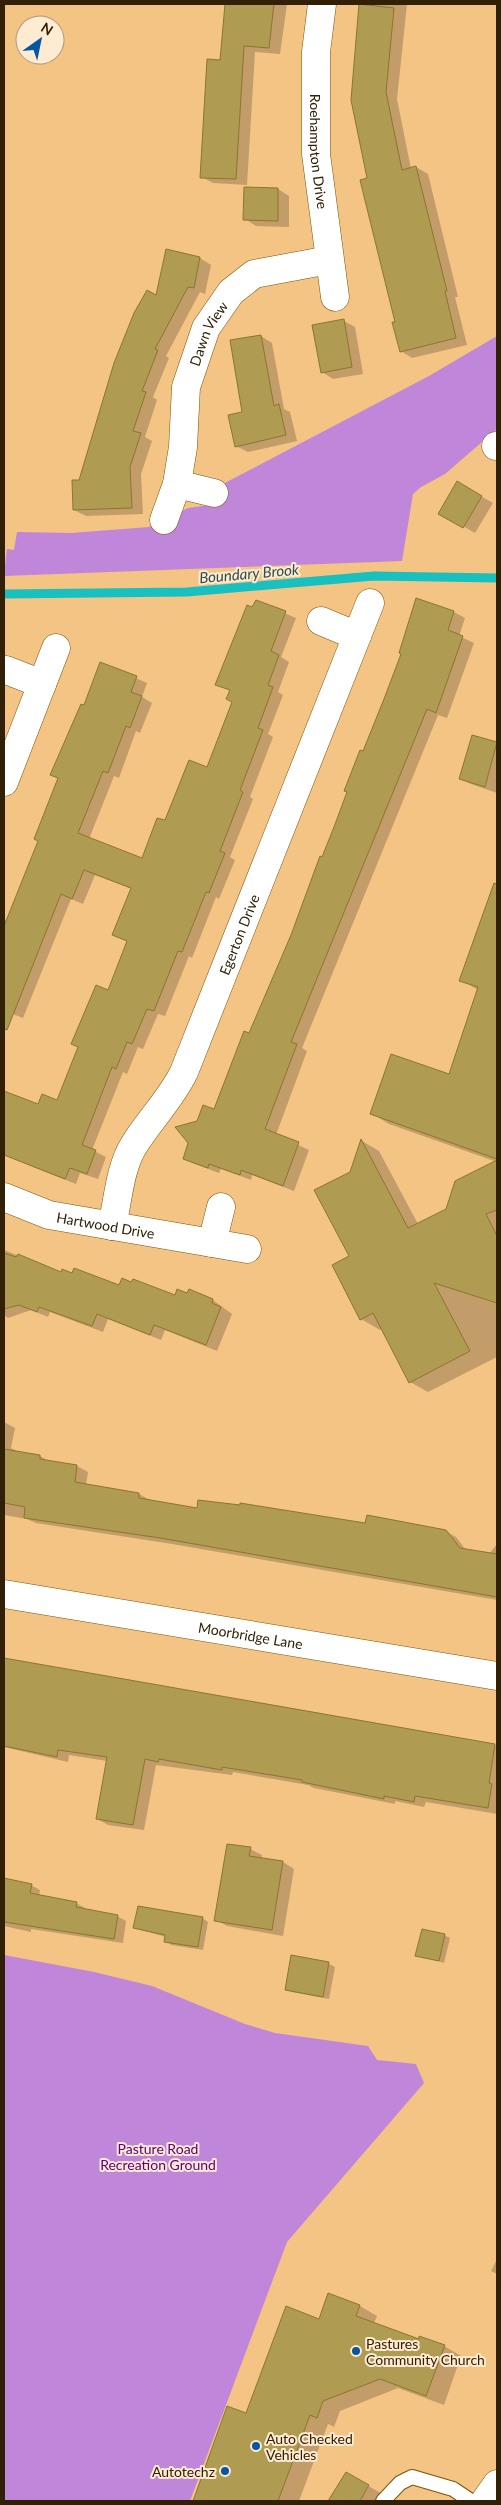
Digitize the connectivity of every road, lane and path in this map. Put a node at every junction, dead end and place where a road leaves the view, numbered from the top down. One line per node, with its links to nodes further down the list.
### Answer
1 (322, 4): 2 (street, Roehampton Drive)
2 (329, 260): 3 (street, Roehampton Drive); 4 (street, Dawn View)
3 (335, 297)
4 (177, 484): 5 (street); 6 (street, Dawn View)
5 (214, 493)
6 (164, 520)
7 (370, 603): 9 (street, Egerton Drive)
8 (320, 621): 9 (street)
9 (357, 636): 16 (street, Egerton Drive)
10 (56, 648): 12 (street)
11 (6, 670): 12 (street)
12 (42, 684): 13 (street)
13 (4, 782)
14 (4, 1197): 16 (street, Hartwood Drive)
15 (221, 1207): 17 (street)
16 (112, 1226): 17 (street, Hartwood Drive)
17 (212, 1243): 18 (street, Hartwood Drive)
18 (247, 1249)
19 (4, 1594): 20 (street, Moorbridge Lane)
20 (497, 1676)
21 (497, 2484): 24 (street)
22 (383, 2501): 23 (lane)
23 (471, 2501)
24 (485, 2501)

